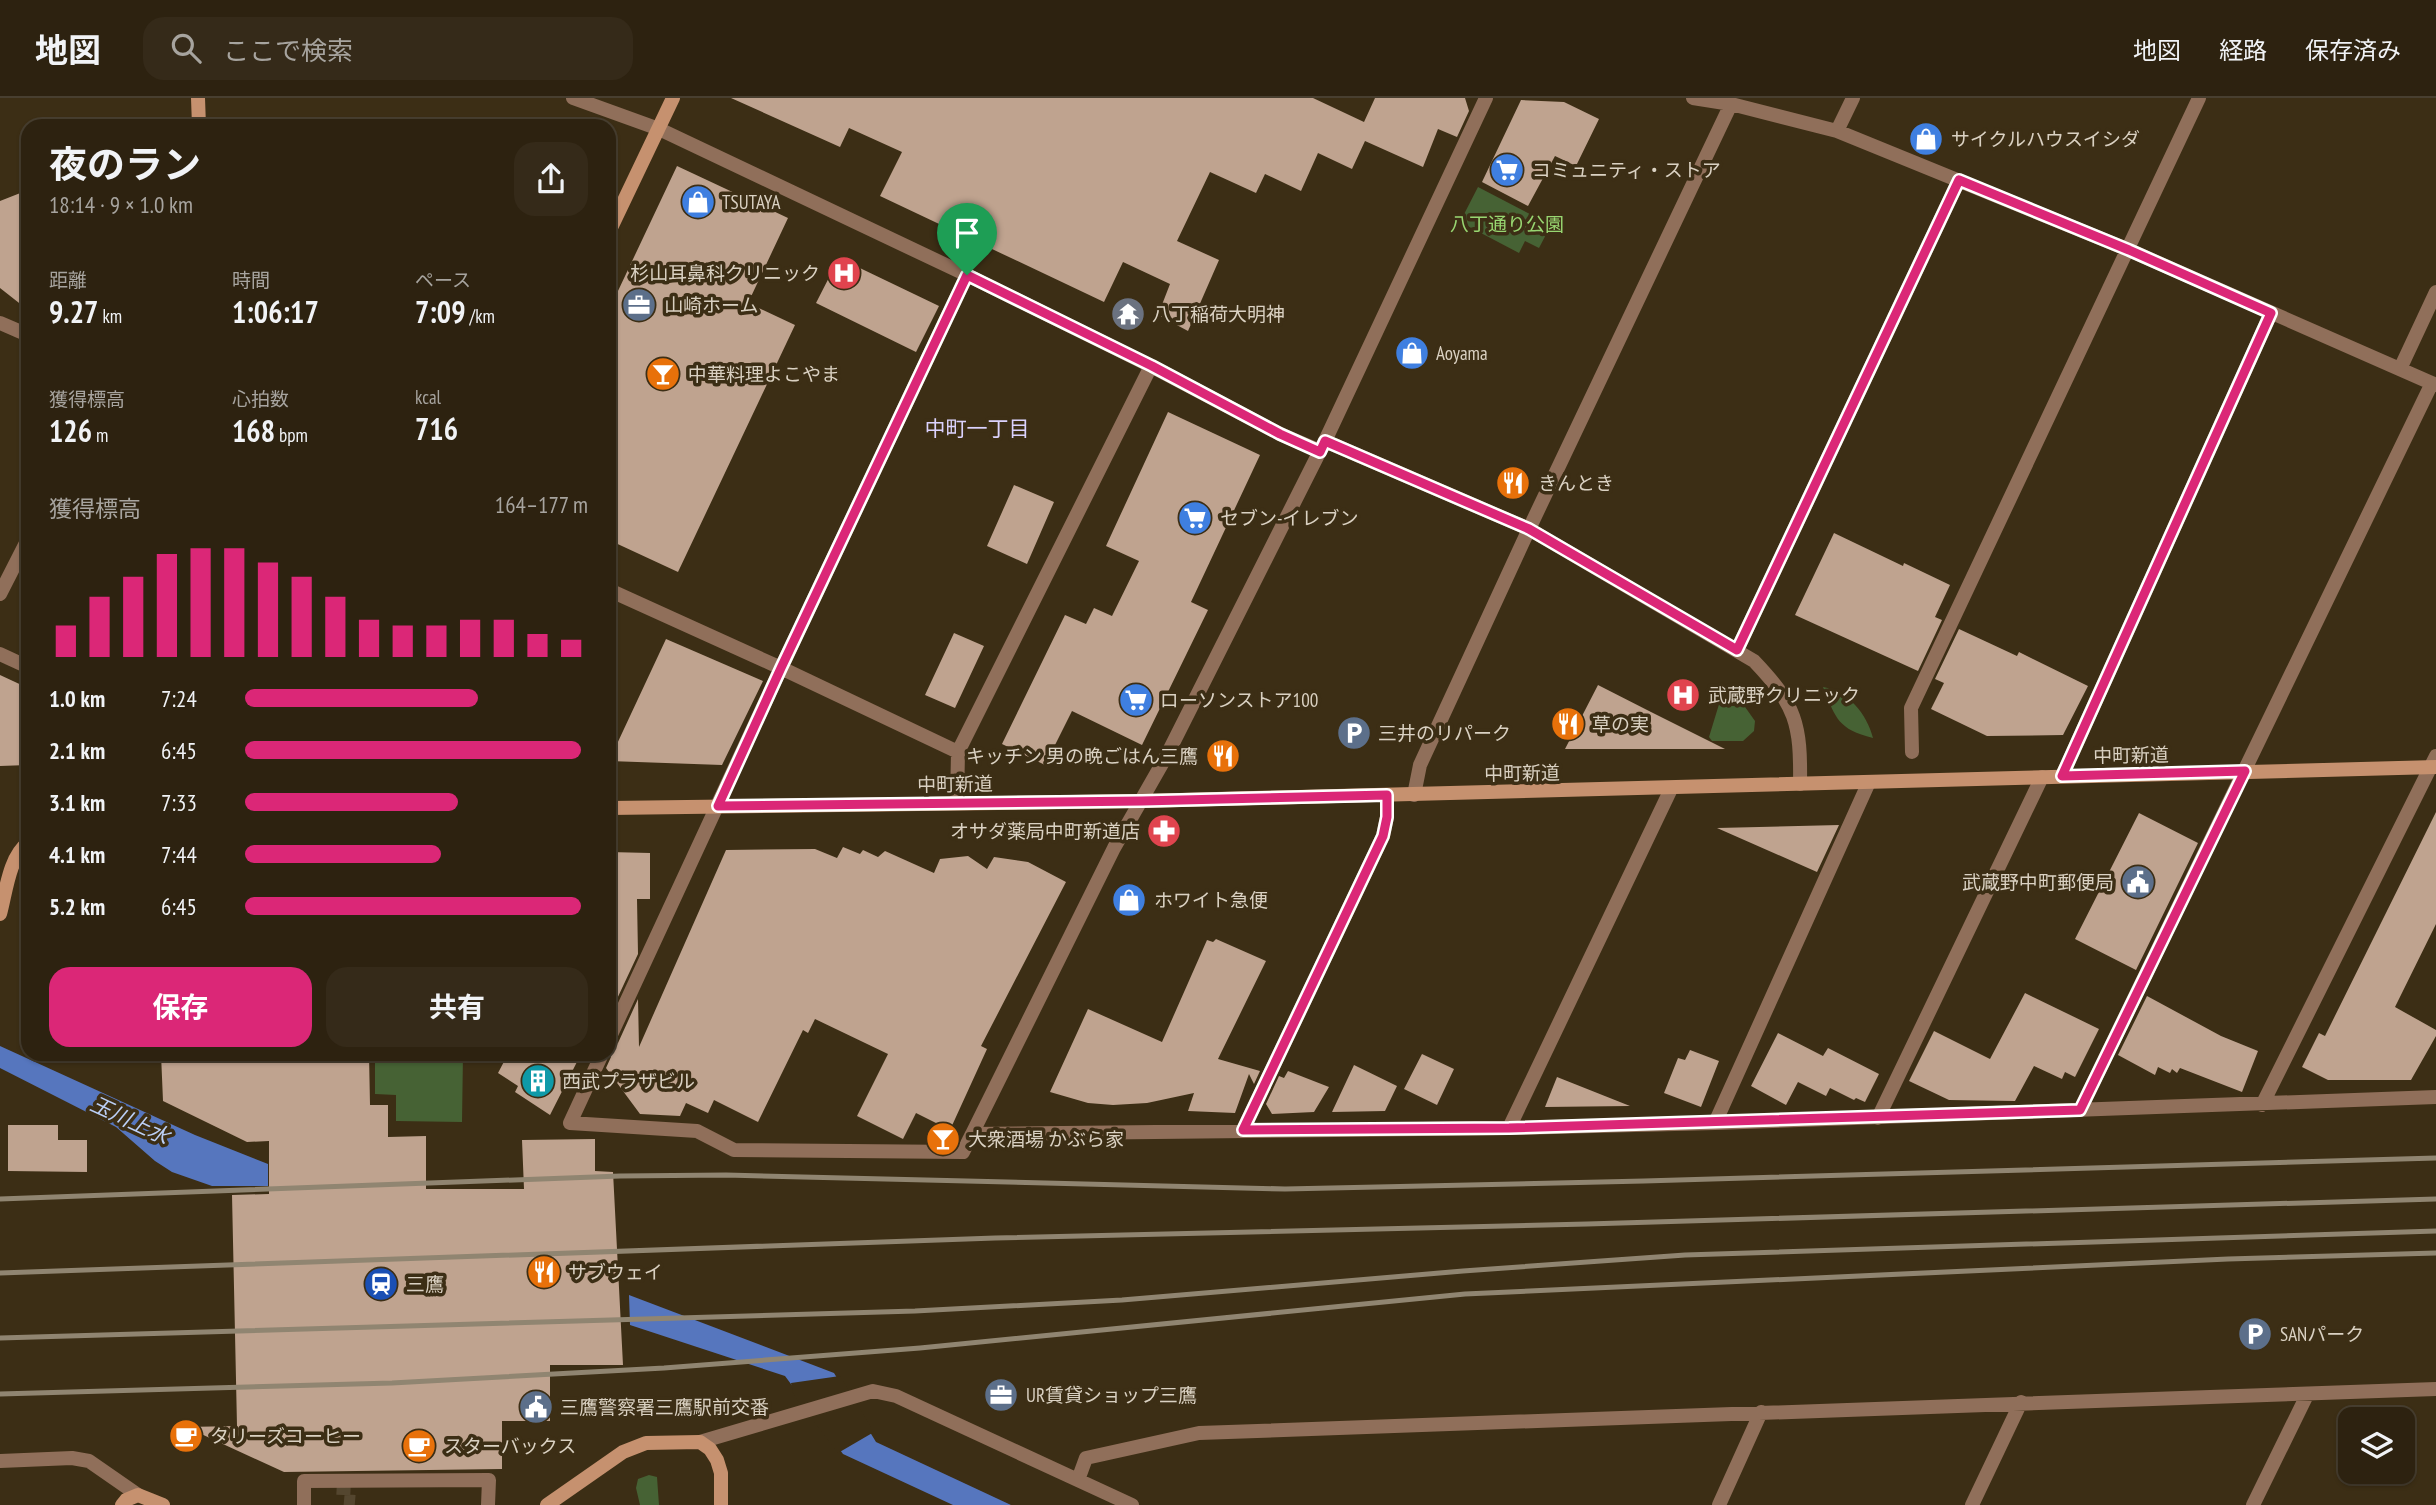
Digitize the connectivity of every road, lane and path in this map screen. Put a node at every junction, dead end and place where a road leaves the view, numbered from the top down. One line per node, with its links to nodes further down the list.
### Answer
1 (198, 98): 9 (street)
2 (572, 98): 10 (street)
3 (673, 98): 10 (street)
4 (1486, 98): 23 (street)
5 (1692, 98): 8 (street)
6 (1853, 98): 11 (street)
7 (2199, 98): 14 (street)
8 (1731, 104): 11 (street); 24 (street)
9 (199, 119)
10 (659, 129): 13 (street); 15 (street)
11 (1837, 131): 12 (street)
12 (1959, 180): 14 (street); 28 (street)
13 (616, 218)
14 (2129, 250): 17 (street); 33 (street)
15 (967, 275): 20 (street); 31 (street)
16 (2436, 292): 21 (street)
17 (2271, 313): 21 (street); 36 (street)
18 (0, 323): 19 (street)
19 (21, 332)
20 (1152, 366): 23 (street); 32 (street)
21 (2400, 369): 22 (street)
22 (2434, 384): 35 (street)
23 (1322, 446): 24 (street); 43 (street)
24 (1529, 529): 28 (street); 42 (street)
25 (21, 553): 27 (street)
26 (616, 593): 31 (street)
27 (0, 594)
28 (1737, 650): 39 (street)
29 (0, 654): 30 (street)
30 (21, 664)
31 (781, 668): 32 (street); 45 (street)
32 (958, 752): 44 (street)
33 (1912, 752)
34 (2434, 763): 35 (street, 中町新道); 52 (street)
35 (2245, 771): 36 (street, 中町新道); 53 (street)
36 (2062, 776): 37 (street, 中町新道)
37 (2042, 777): 38 (street, 中町新道); 54 (street)
38 (1869, 782): 39 (street, 中町新道); 55 (street)
39 (1800, 784): 40 (street, 中町新道)
40 (1671, 789): 42 (street, 中町新道); 56 (street)
41 (1387, 795): 42 (street, 中町新道); 43 (street, 中町新道); 57 (street)
42 (1414, 795)
43 (1142, 801): 44 (street, 中町新道); 58 (street)
44 (957, 803): 45 (street, 中町新道)
45 (718, 806): 46 (street, 中町新道); 49 (street)
46 (616, 808)
47 (21, 851): 48 (street)
48 (0, 914)
49 (616, 1024)
50 (599, 1061): 58 (street)
51 (2436, 1097): 52 (street)
52 (2262, 1105): 53 (street)
53 (2080, 1110): 54 (street)
54 (1878, 1118): 55 (street)
55 (1715, 1123): 56 (street)
56 (1509, 1128): 57 (street)
57 (1243, 1130): 58 (street)
58 (972, 1133)
59 (2436, 1389): 60 (street)
60 (2307, 1395): 61 (street); 78 (street)
61 (2021, 1402): 62 (street); 77 (street)
62 (1760, 1412): 66 (street); 76 (street)
63 (700, 1442): 66 (street); 73 (street); 74 (street)
64 (0, 1461): 67 (street)
65 (310, 1480): 70 (street); 71 (street); 72 (street)
66 (1077, 1480): 75 (street)
67 (138, 1495): 68 (street); 69 (street)
68 (122, 1505)
69 (163, 1505)
70 (304, 1505)
71 (310, 1505)
72 (488, 1505)
73 (547, 1505)
74 (721, 1505)
75 (1132, 1505)
76 (1719, 1505)
77 (1972, 1505)
78 (2253, 1505)

